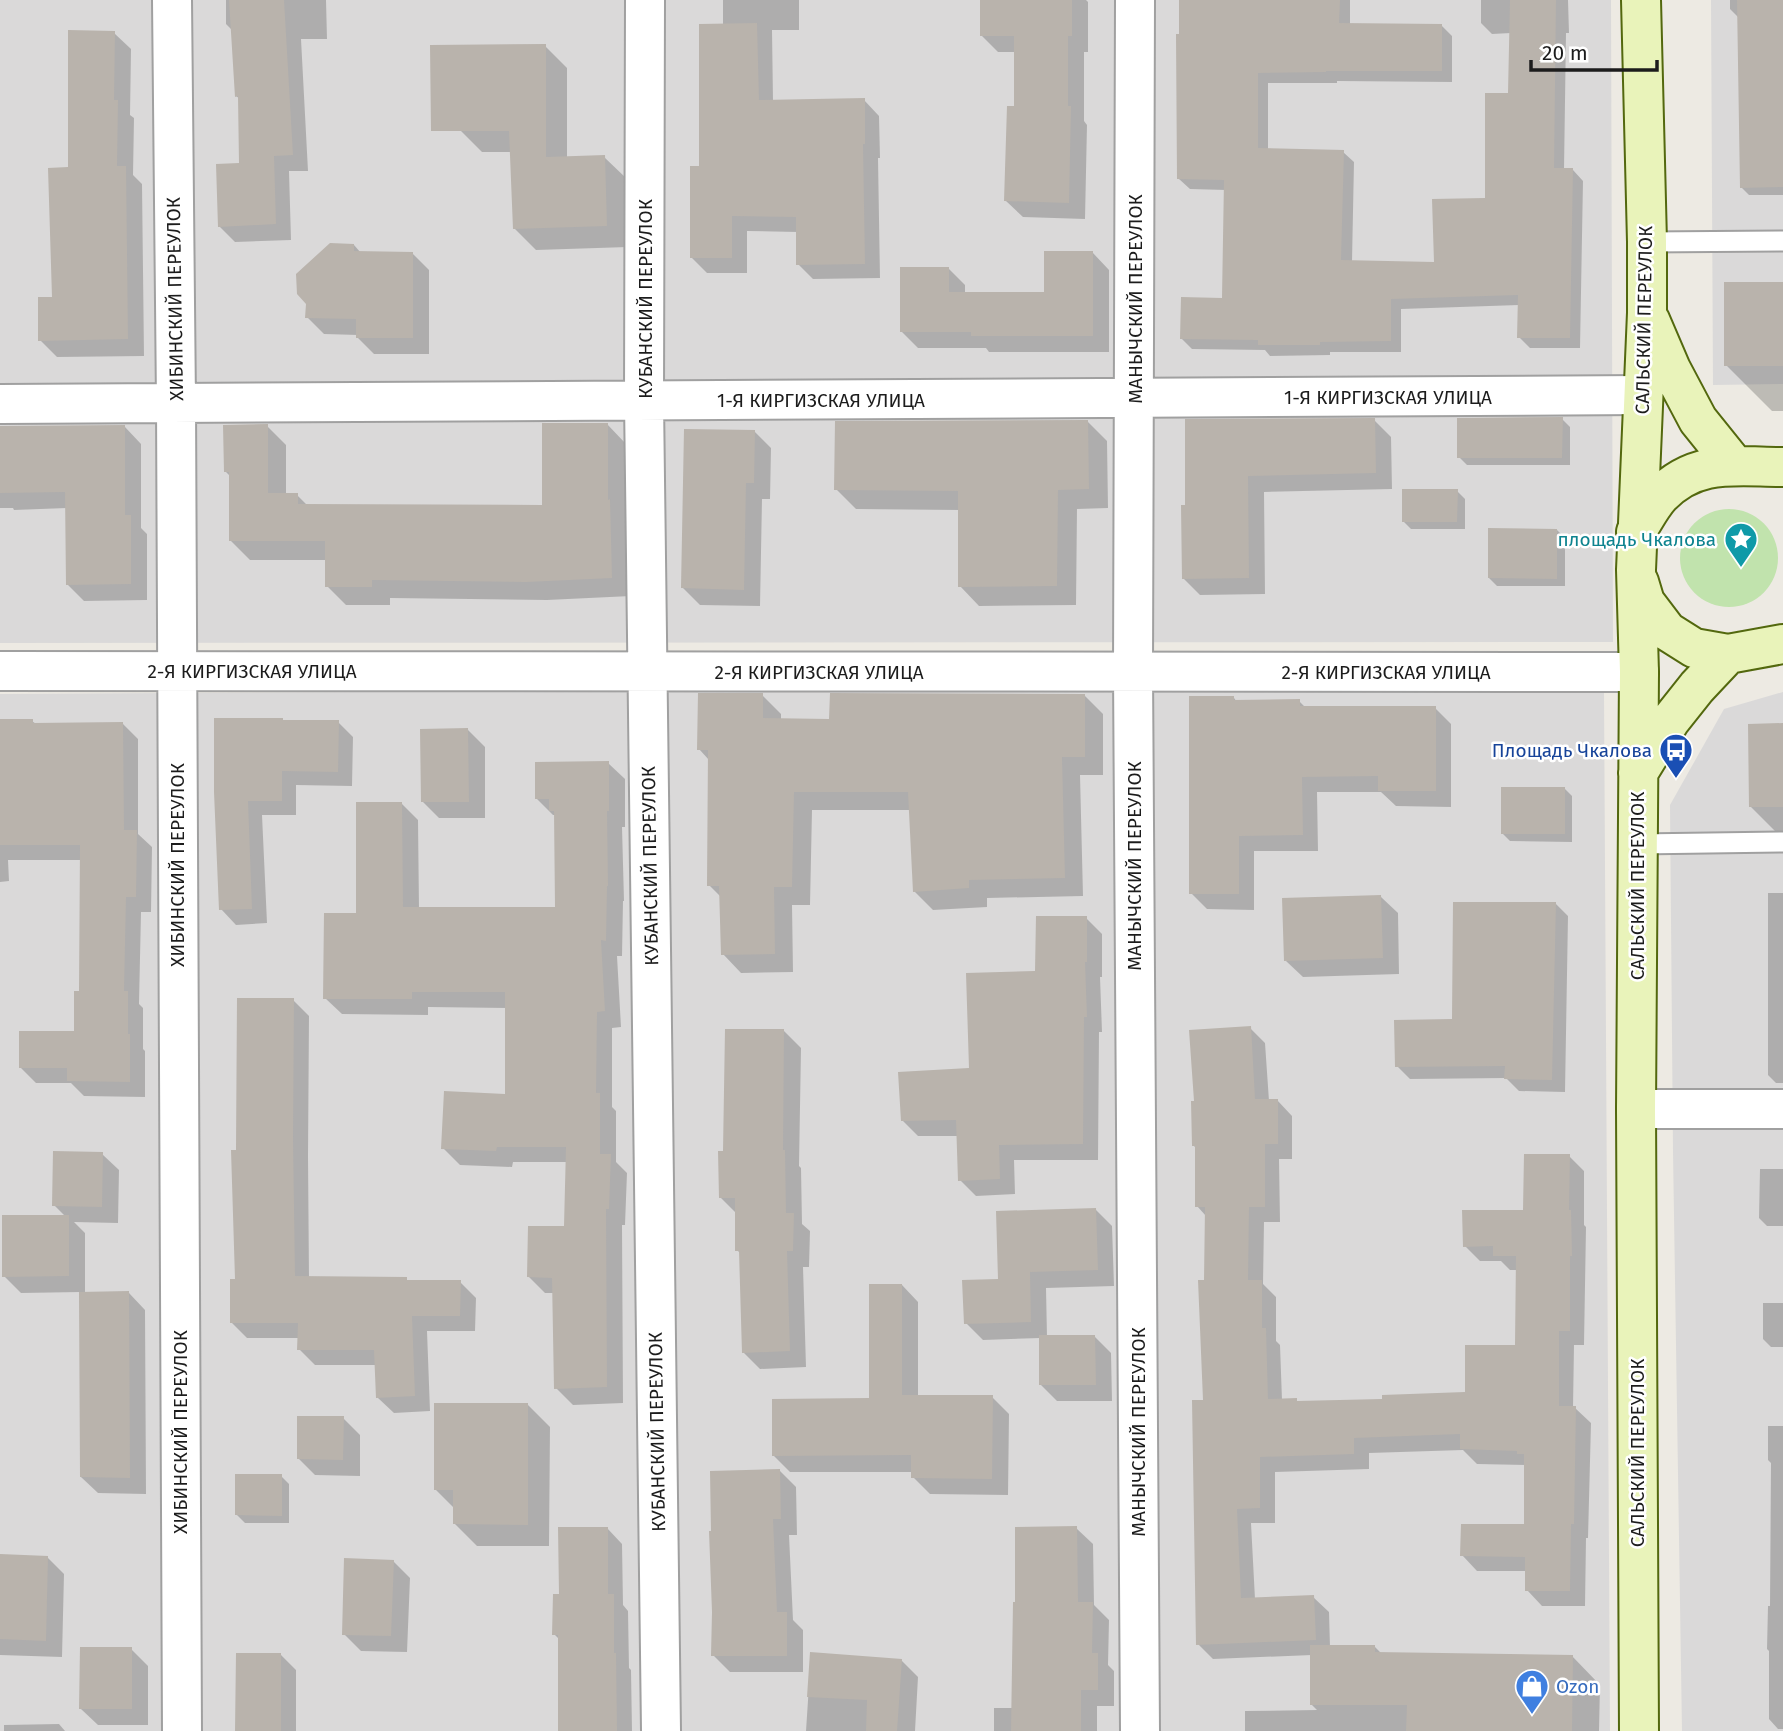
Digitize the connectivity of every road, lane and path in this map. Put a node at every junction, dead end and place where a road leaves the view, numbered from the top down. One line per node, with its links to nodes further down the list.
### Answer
1 (172, 0): 11 (street, ХИБИНСКИЙ ПЕРЕУЛОК)
2 (645, 0): 10 (street, КУБАНСКИЙ ПЕРЕУЛОК)
3 (1135, 0): 9 (street, МАНЫЧСКИЙ ПЕРЕУЛОК)
4 (1641, 0): 6 (main road, САЛЬСКИЙ ПЕРЕУЛОК)
5 (1783, 241): 6 (lane)
6 (1647, 242): 7 (main road, САЛЬСКИЙ ПЕРЕУЛОК)
7 (1647, 313): 8 (main road, САЛЬСКИЙ ПЕРЕУЛОК); 13 (main road)
8 (1643, 395): 9 (street, 1-Я КИРГИЗСКАЯ УЛИЦА); 14 (main road, САЛЬСКИЙ ПЕРЕУЛОК)
9 (1135, 398): 10 (street, 1-Я КИРГИЗСКАЯ УЛИЦА); 20 (street, МАНЫЧСКИЙ ПЕРЕУЛОК)
10 (645, 401): 11 (street, 1-Я КИРГИЗСКАЯ УЛИЦА); 19 (street, КУБАНСКИЙ ПЕРЕУЛОК)
11 (176, 403): 12 (street, 1-Я КИРГИЗСКАЯ УЛИЦА); 18 (street, ХИБИНСКИЙ ПЕРЕУЛОК)
12 (0, 404)
13 (1766, 470): 14 (main road)
14 (1636, 533): 15 (main road, САЛЬСКИЙ ПЕРЕУЛОК)
15 (1636, 570): 16 (main road); 21 (main road, САЛЬСКИЙ ПЕРЕУЛОК)
16 (1764, 646): 22 (main road)
17 (0, 671): 18 (street, 2-Я КИРГИЗСКАЯ УЛИЦА)
18 (176, 671): 19 (street, 2-Я КИРГИЗСКАЯ УЛИЦА); 27 (street, ХИБИНСКИЙ ПЕРЕУЛОК)
19 (647, 671): 20 (street, 2-Я КИРГИЗСКАЯ УЛИЦА); 28 (street, КУБАНСКИЙ ПЕРЕУЛОК)
20 (1133, 672): 21 (street, 2-Я КИРГИЗСКАЯ УЛИЦА); 29 (street, МАНЫЧСКИЙ ПЕРЕУЛОК)
21 (1639, 672): 22 (main road, САЛЬСКИЙ ПЕРЕУЛОК)
22 (1637, 775): 24 (main road, САЛЬСКИЙ ПЕРЕУЛОК)
23 (1783, 842): 24 (lane)
24 (1638, 844): 25 (main road, САЛЬСКИЙ ПЕРЕУЛОК)
25 (1636, 1109): 26 (street); 30 (main road, САЛЬСКИЙ ПЕРЕУЛОК)
26 (1783, 1109)
27 (182, 1731)
28 (661, 1731)
29 (1140, 1731)
30 (1639, 1731)

